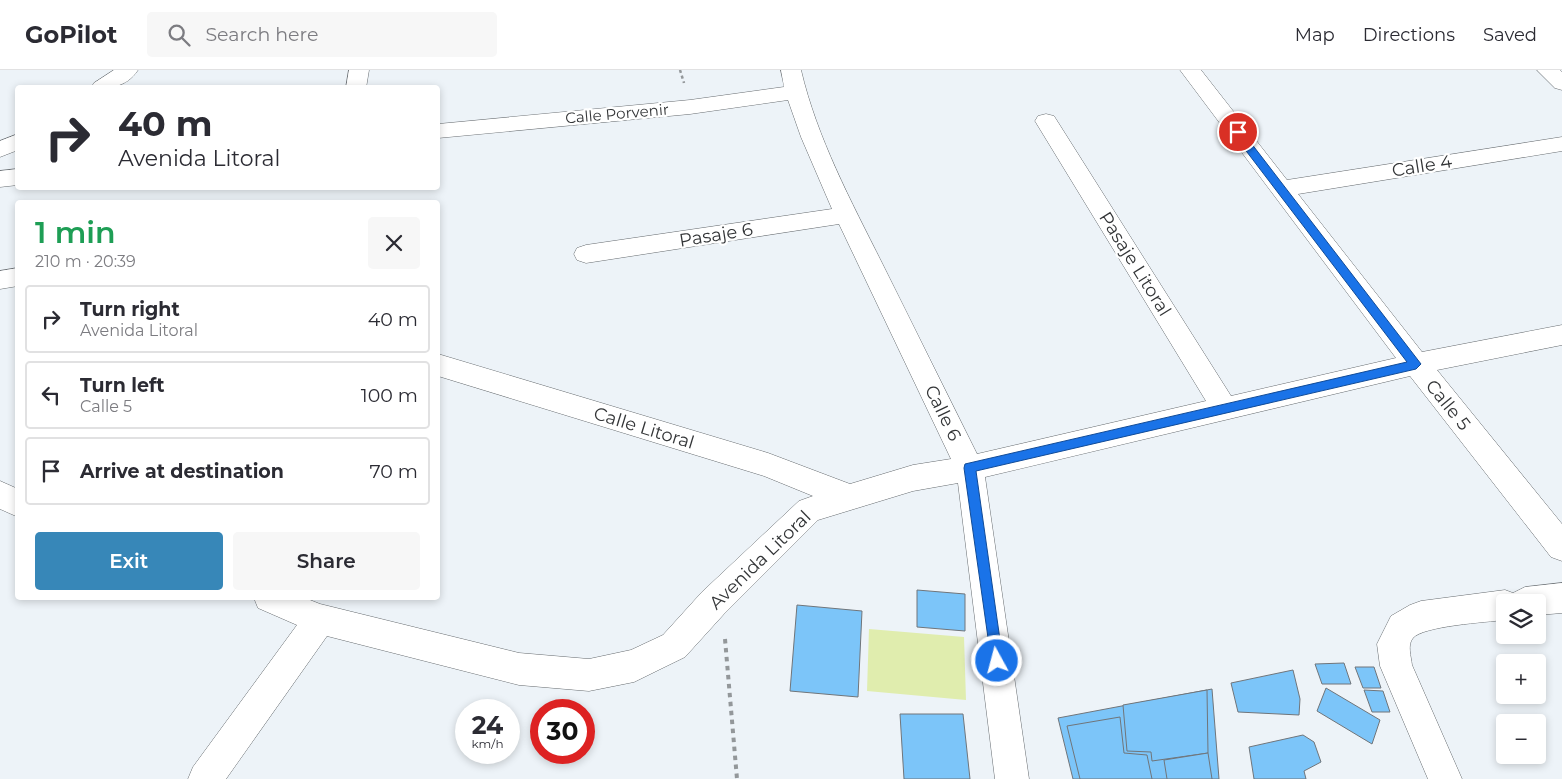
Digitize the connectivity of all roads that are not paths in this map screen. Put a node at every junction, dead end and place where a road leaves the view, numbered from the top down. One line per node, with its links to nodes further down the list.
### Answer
1 (128, 70): 7 (street)
2 (359, 70): 8 (street)
3 (1190, 70): 16 (street, Calle 5)
4 (1547, 70): 6 (street)
5 (793, 81): 10 (street, Calle Porvenir); 17 (street, Calle 6)
6 (1562, 84)
7 (106, 85)
8 (356, 85)
9 (1046, 122): 22 (street, Pasaje Litoral)
10 (440, 131)
11 (15, 142): 13 (street)
12 (1562, 144): 16 (street, Calle 4)
13 (0, 150)
14 (15, 177): 15 (street)
15 (0, 179)
16 (1281, 189): 20 (street, Calle 5)
17 (846, 216): 18 (street, Pasaje 6); 23 (street, Calle 6)
18 (586, 254)
19 (1562, 335): 20 (street, Avenida Litoral)
20 (1416, 364): 22 (street, Avenida Litoral); 27 (street, Calle 5)
21 (440, 366): 25 (street, Calle Litoral)
22 (1224, 407): 23 (street, Avenida Litoral)
23 (970, 468): 25 (street, Avenida Litoral); 34 (street, Calle 6)
24 (0, 494): 26 (street)
25 (849, 497): 32 (street, Avenida Litoral)
26 (15, 502)
27 (1562, 547)
28 (1562, 598): 30 (street)
29 (274, 600): 32 (street, Avenida Litoral)
30 (1546, 600)
31 (1496, 606): 35 (street)
32 (320, 619): 33 (street)
33 (205, 779)
34 (1012, 779)
35 (1445, 779)

